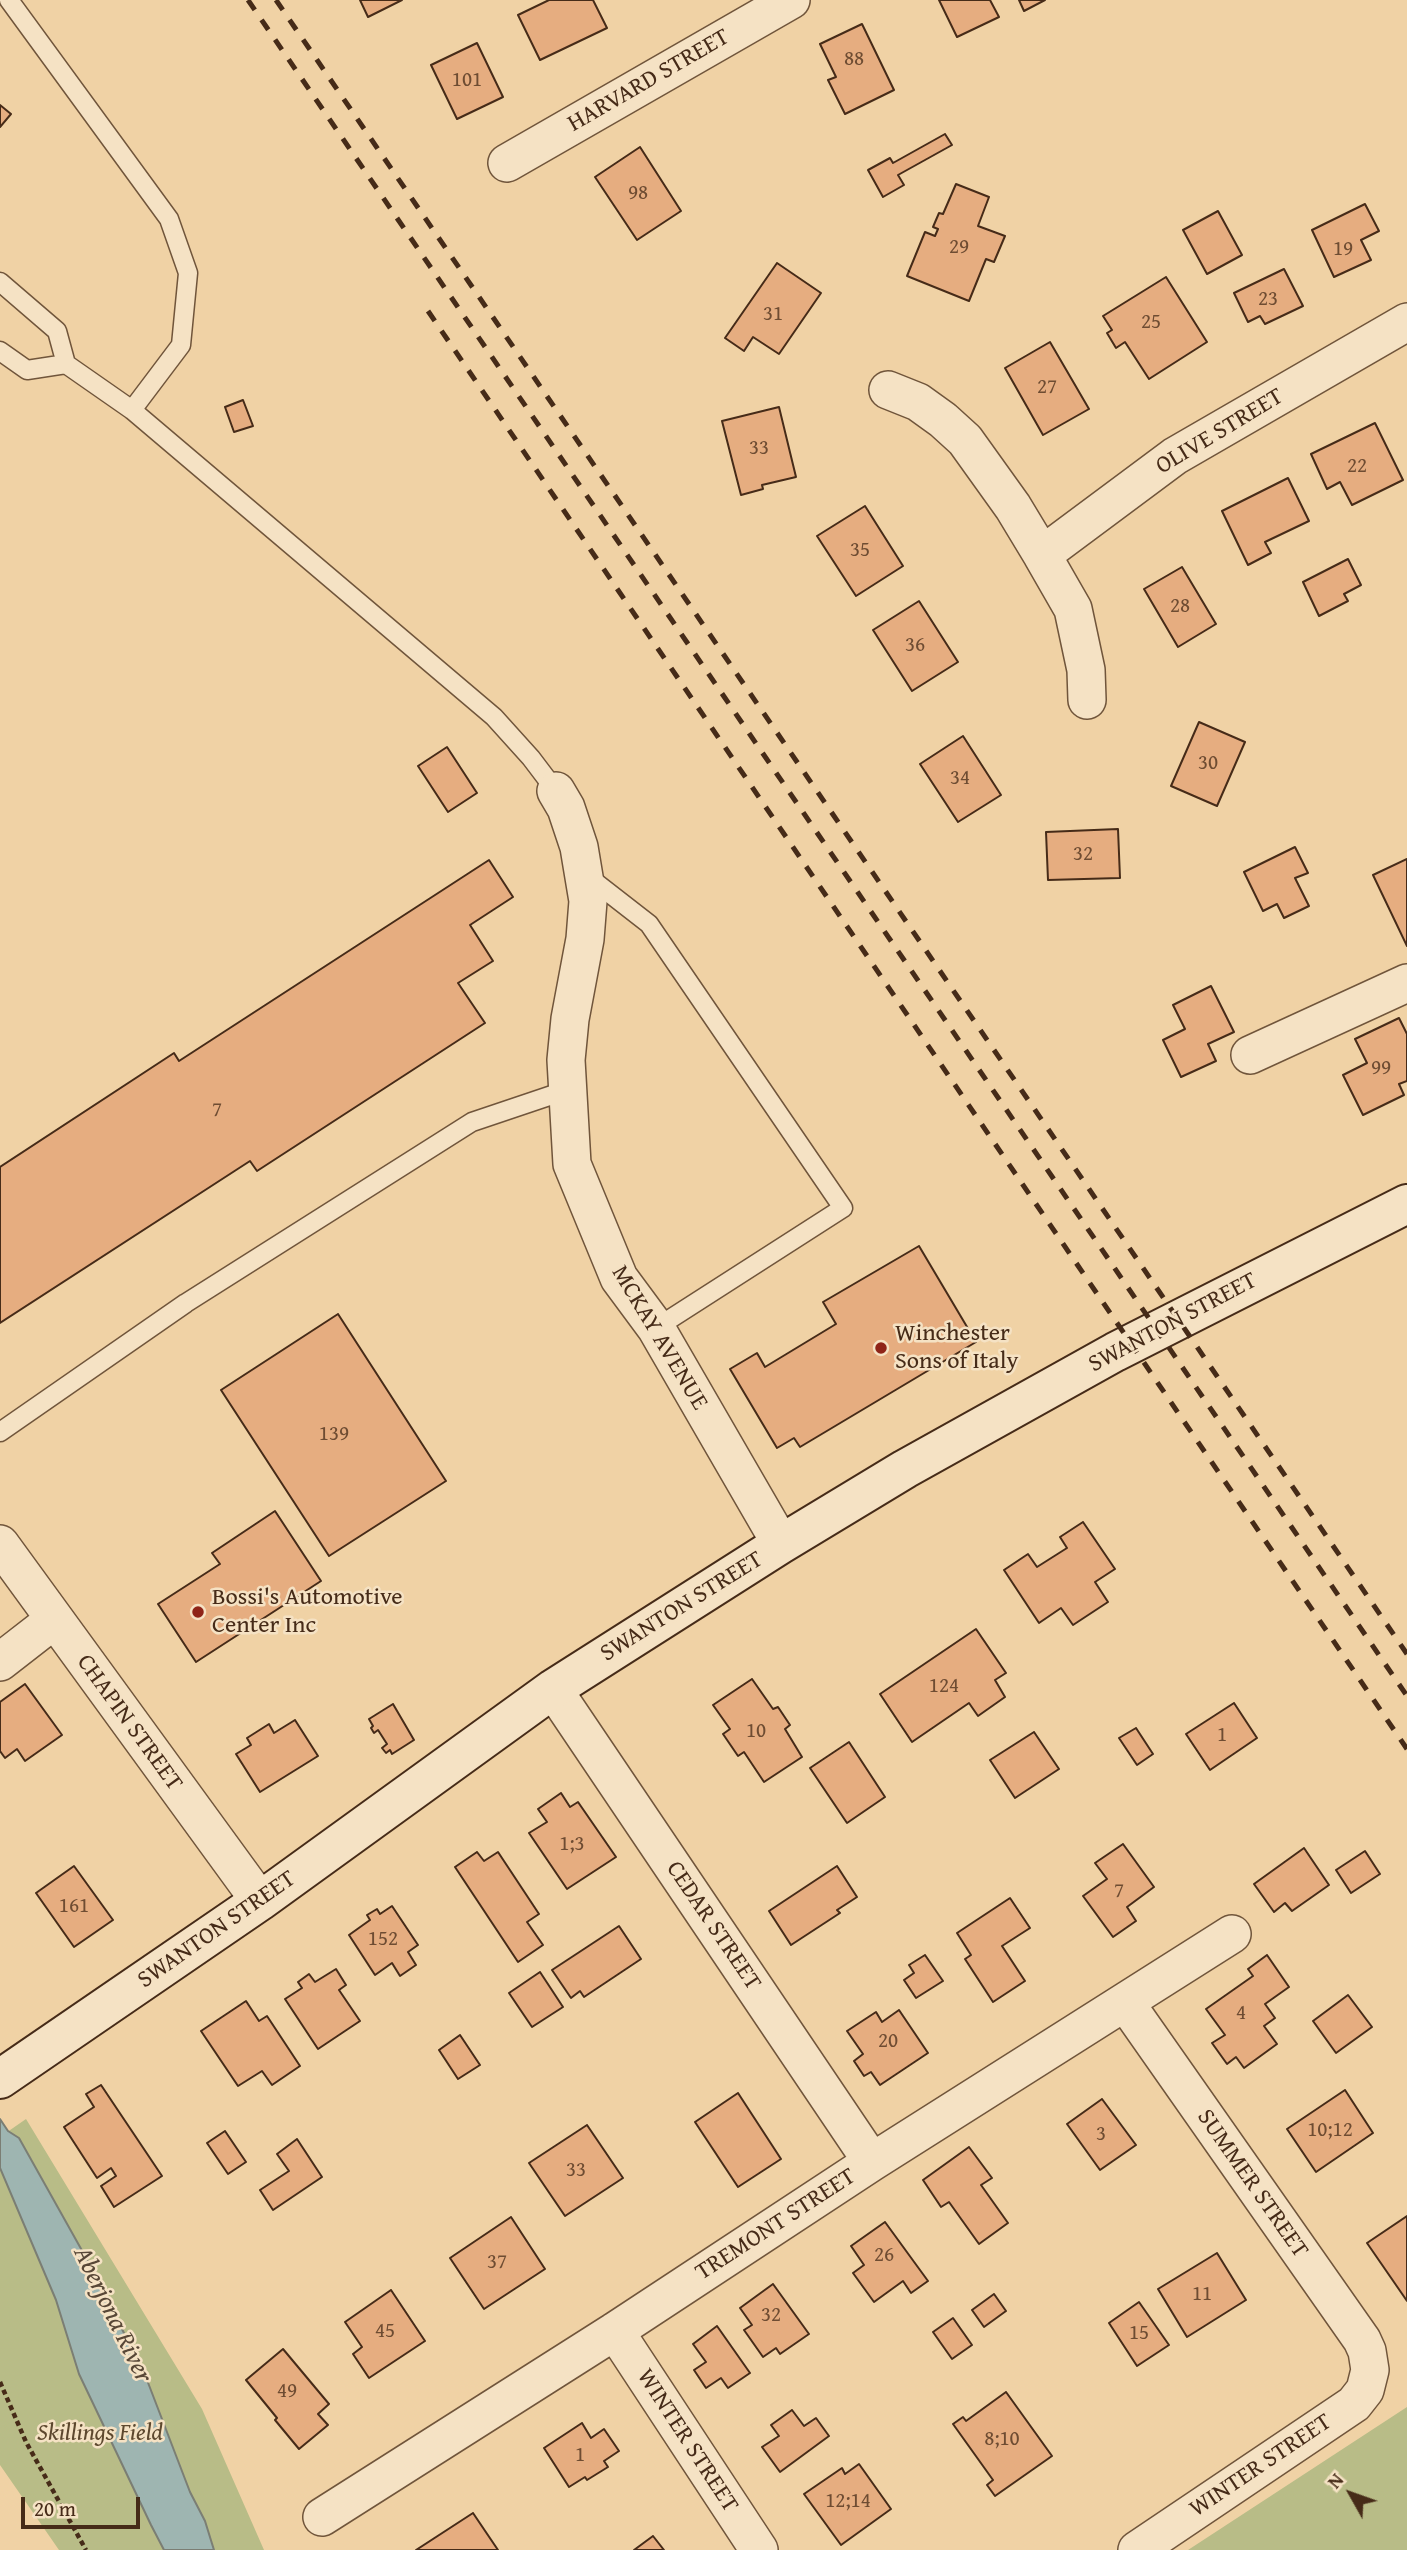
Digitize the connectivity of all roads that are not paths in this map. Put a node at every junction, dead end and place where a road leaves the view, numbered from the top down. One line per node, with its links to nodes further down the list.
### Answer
1 (9, 0): 9 (lane)
2 (791, 0): 3 (street, HARVARD STREET)
3 (508, 163)
4 (0, 282): 7 (lane)
5 (1407, 322): 10 (street, OLIVE STREET)
6 (0, 351): 7 (lane)
7 (66, 364): 9 (lane)
8 (888, 390): 10 (street)
9 (132, 410): 12 (lane)
10 (1042, 555): 11 (street)
11 (1087, 700)
12 (556, 791): 13 (street, MCKAY AVENUE)
13 (585, 875): 16 (street, MCKAY AVENUE); 18 (lane)
14 (1407, 983): 15 (street)
15 (1250, 1055)
16 (568, 1090): 18 (street, MCKAY AVENUE); 19 (lane)
17 (1407, 1204): 21 (street, SWANTON STREET)
18 (656, 1328): 21 (street, MCKAY AVENUE)
19 (0, 1432)
20 (0, 1544): 22 (street, CHAPIN STREET)
21 (781, 1544): 24 (street, SWANTON STREET)
22 (54, 1620): 23 (street); 25 (street, CHAPIN STREET)
23 (0, 1662)
24 (553, 1689): 25 (street, SWANTON STREET); 29 (street, CEDAR STREET)
25 (260, 1901): 28 (street, SWANTON STREET)
26 (1232, 1934): 27 (street, TREMONT STREET)
27 (1125, 2002): 29 (street, TREMONT STREET); 31 (street, SUMMER STREET)
28 (0, 2079)
29 (872, 2162): 30 (street, TREMONT STREET)
30 (615, 2331): 32 (street, TREMONT STREET); 33 (street, WINTER STREET)
31 (1370, 2370): 34 (street, WINTER STREET)
32 (322, 2517)
33 (759, 2550)
34 (1137, 2550)

